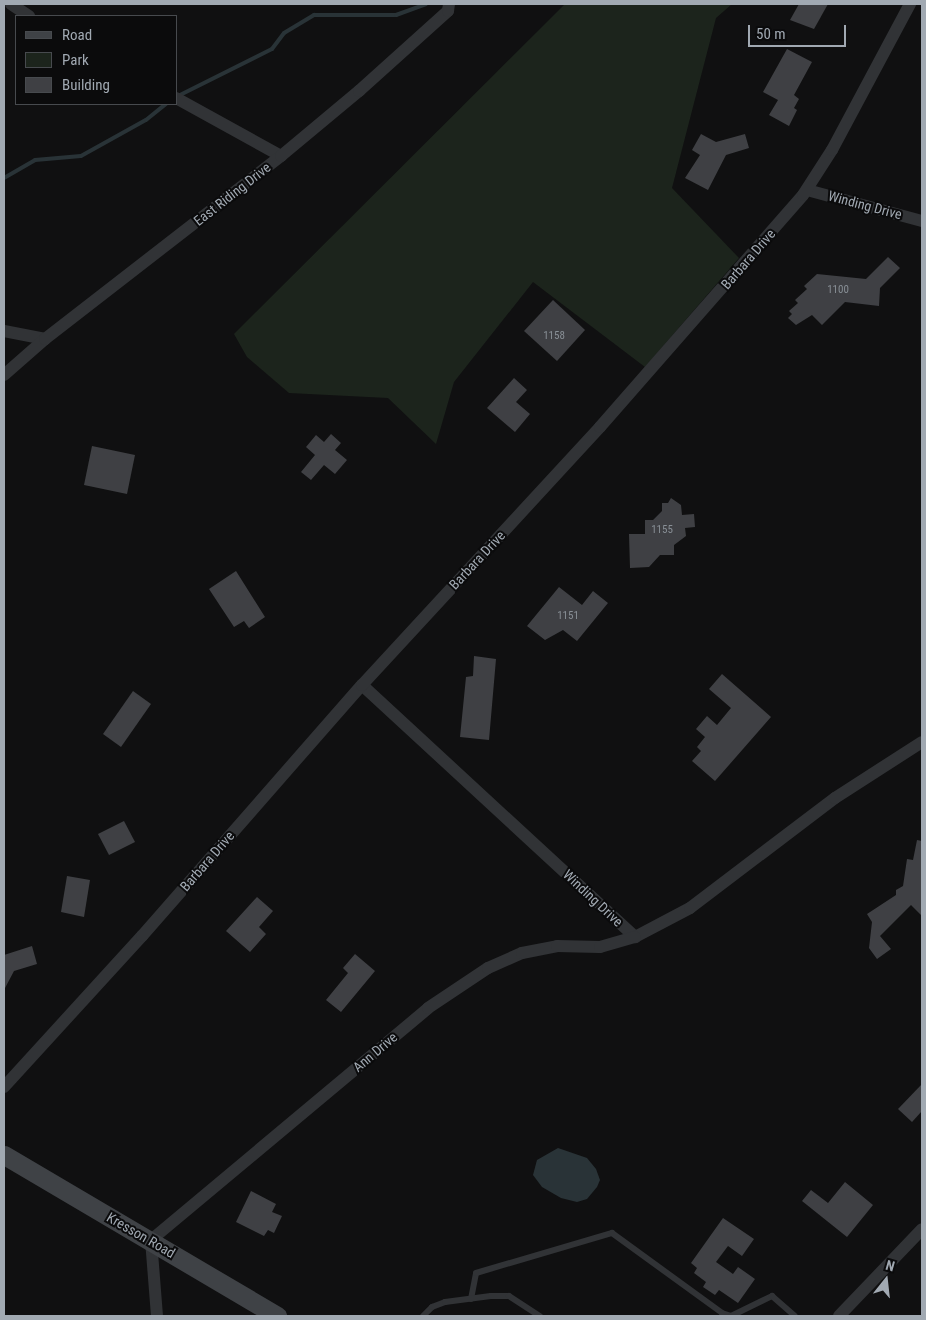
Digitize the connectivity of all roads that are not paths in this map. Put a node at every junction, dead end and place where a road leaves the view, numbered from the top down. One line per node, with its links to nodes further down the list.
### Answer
1 (11, 4): 4 (street)
2 (449, 4): 6 (street, East Riding Drive)
3 (910, 4): 7 (street, Barbara Drive)
4 (28, 15)
5 (178, 99): 6 (street)
6 (281, 156): 10 (street, East Riding Drive)
7 (807, 190): 8 (street, Winding Drive); 12 (street, Barbara Drive)
8 (922, 221)
9 (4, 331): 10 (street)
10 (45, 339): 11 (street, East Riding Drive)
11 (4, 375)
12 (362, 685): 14 (street, Winding Drive); 15 (street, Barbara Drive)
13 (922, 742): 14 (street, Winding Drive)
14 (635, 936): 18 (street, Ann Drive)
15 (4, 1087)
16 (4, 1155): 18 (street, Kresson Road)
17 (922, 1229): 26 (street)
18 (151, 1240): 20 (street); 21 (street, Kresson Road)
19 (471, 1299): 22 (lane); 23 (lane); 24 (lane)
20 (157, 1316)
21 (278, 1316)
22 (423, 1316)
23 (540, 1316)
24 (731, 1316): 25 (lane)
25 (795, 1316)
26 (839, 1316)

